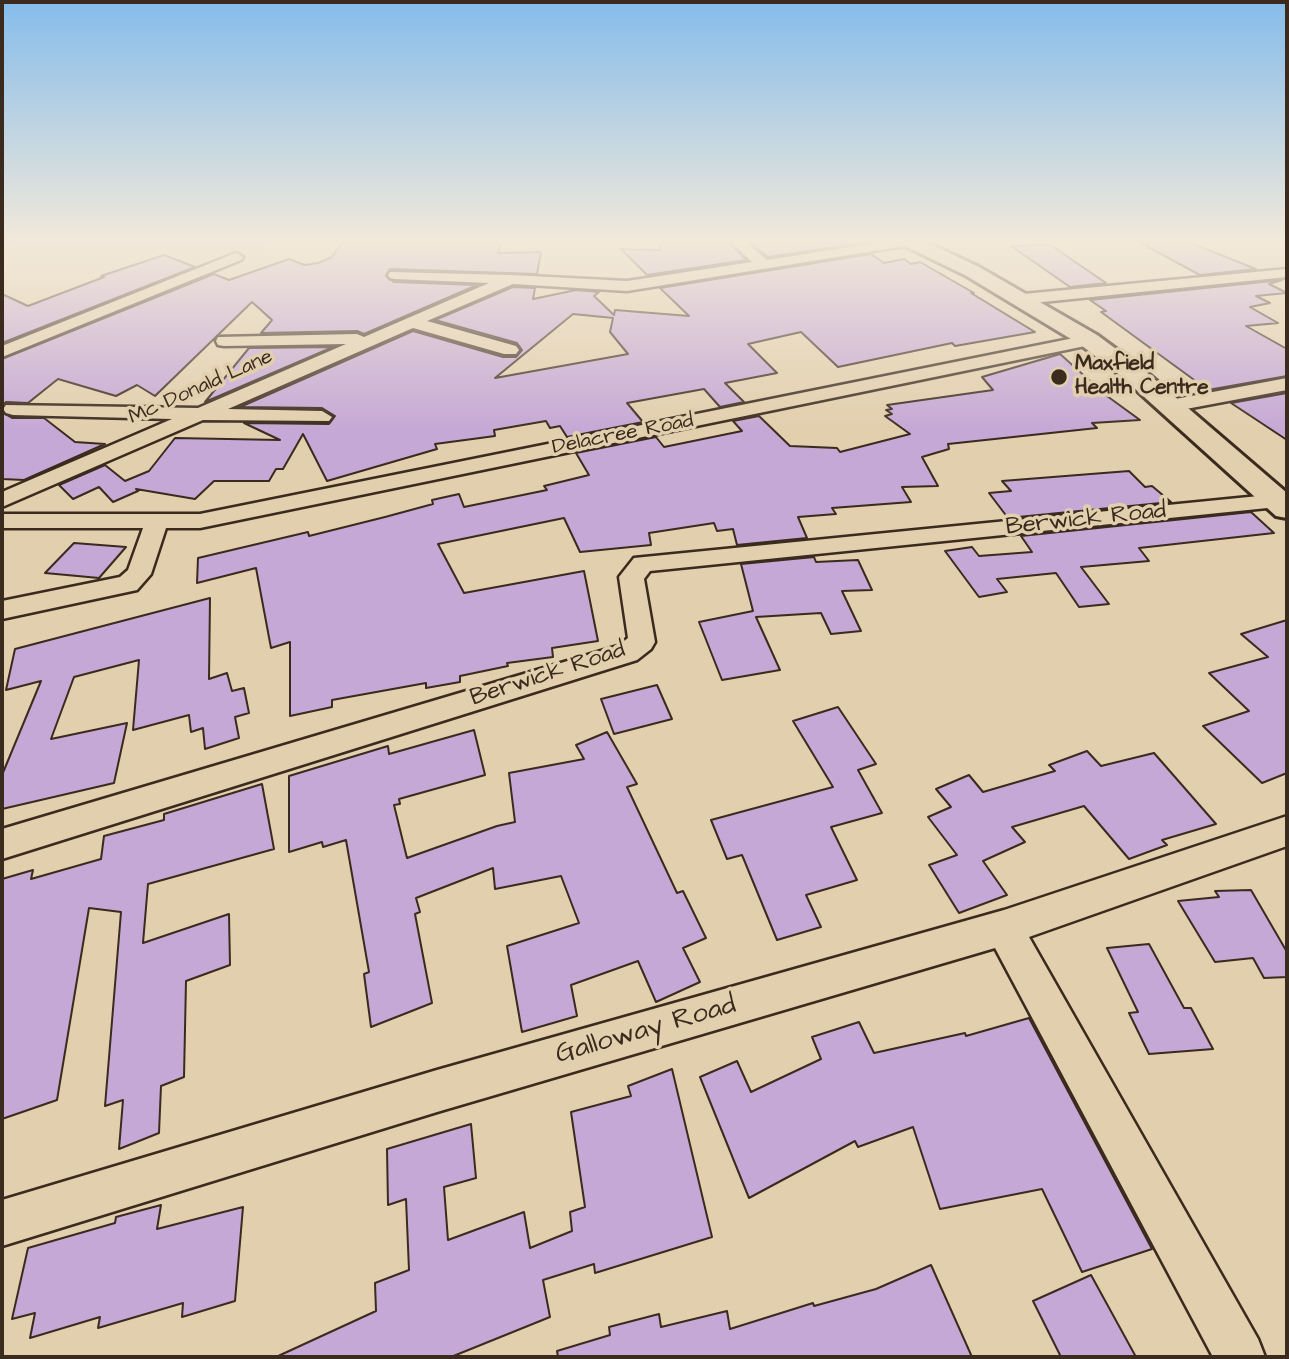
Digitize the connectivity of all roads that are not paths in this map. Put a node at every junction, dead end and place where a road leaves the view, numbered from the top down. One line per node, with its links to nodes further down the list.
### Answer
1 (119, 304): 9 (street)
2 (450, 304): 4 (street, Mc Donald Lane)
3 (1032, 304): 6 (main road)
4 (411, 321): 5 (street, Mc Donald Lane); 8 (street)
5 (372, 338): 7 (street); 13 (street, Mc Donald Lane)
6 (1089, 340): 11 (main road); 18 (street, Delacree Road)
7 (224, 341)
8 (510, 350)
9 (2, 352)
10 (1287, 384): 11 (street)
11 (1170, 405): 16 (main road)
12 (13, 410): 13 (street)
13 (195, 415): 14 (street); 15 (street, Mc Donald Lane)
14 (322, 417)
15 (2, 500)
16 (1283, 505): 21 (street, Berwick Road)
17 (2, 521): 18 (street, Delacree Road)
18 (157, 522): 19 (street)
19 (2, 610)
20 (1287, 831): 22 (street, Galloway Road)
21 (2, 844)
22 (1004, 928): 23 (street, Galloway Road); 24 (street)
23 (2, 1223)
24 (1240, 1357)

